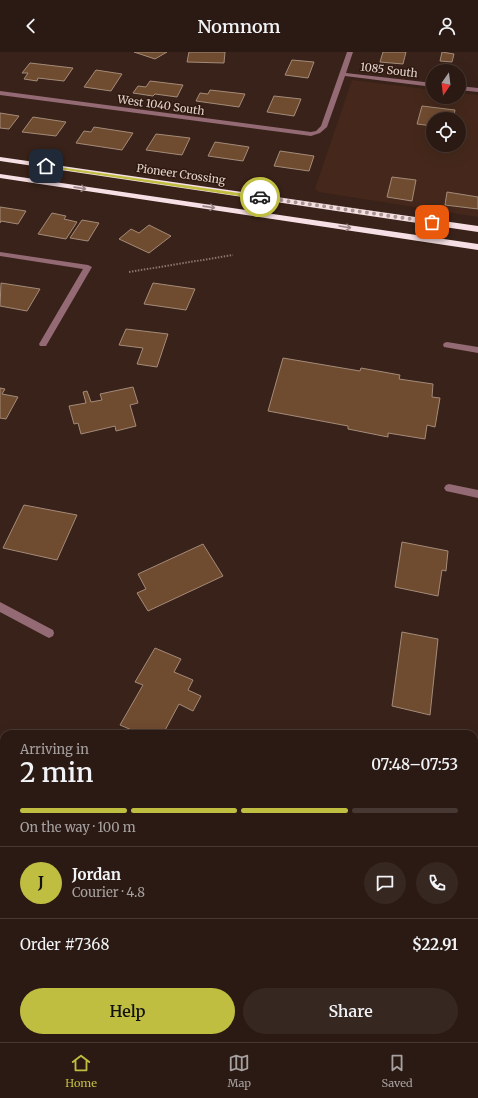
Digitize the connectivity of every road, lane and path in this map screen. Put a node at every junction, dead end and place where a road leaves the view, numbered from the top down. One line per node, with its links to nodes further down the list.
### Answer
1 (350, 52): 2 (street)
2 (342, 74): 3 (street, 1085 South); 6 (street, West 1040 South)
3 (426, 84)
4 (466, 89): 5 (street)
5 (478, 90)
6 (0, 93)
7 (0, 159): 9 (highway, Pioneer Crossing)
8 (0, 176): 10 (highway, one-way to 10)
9 (478, 229)
10 (478, 247)
11 (0, 254): 14 (street)
12 (233, 255): 13 (path)
13 (129, 272)
14 (43, 344)
15 (447, 344): 16 (street)
16 (478, 350)
17 (449, 488): 18 (street)
18 (478, 494)
19 (0, 607): 20 (street)
20 (49, 633)
21 (478, 1036): 22 (main road)
22 (478, 1042)

